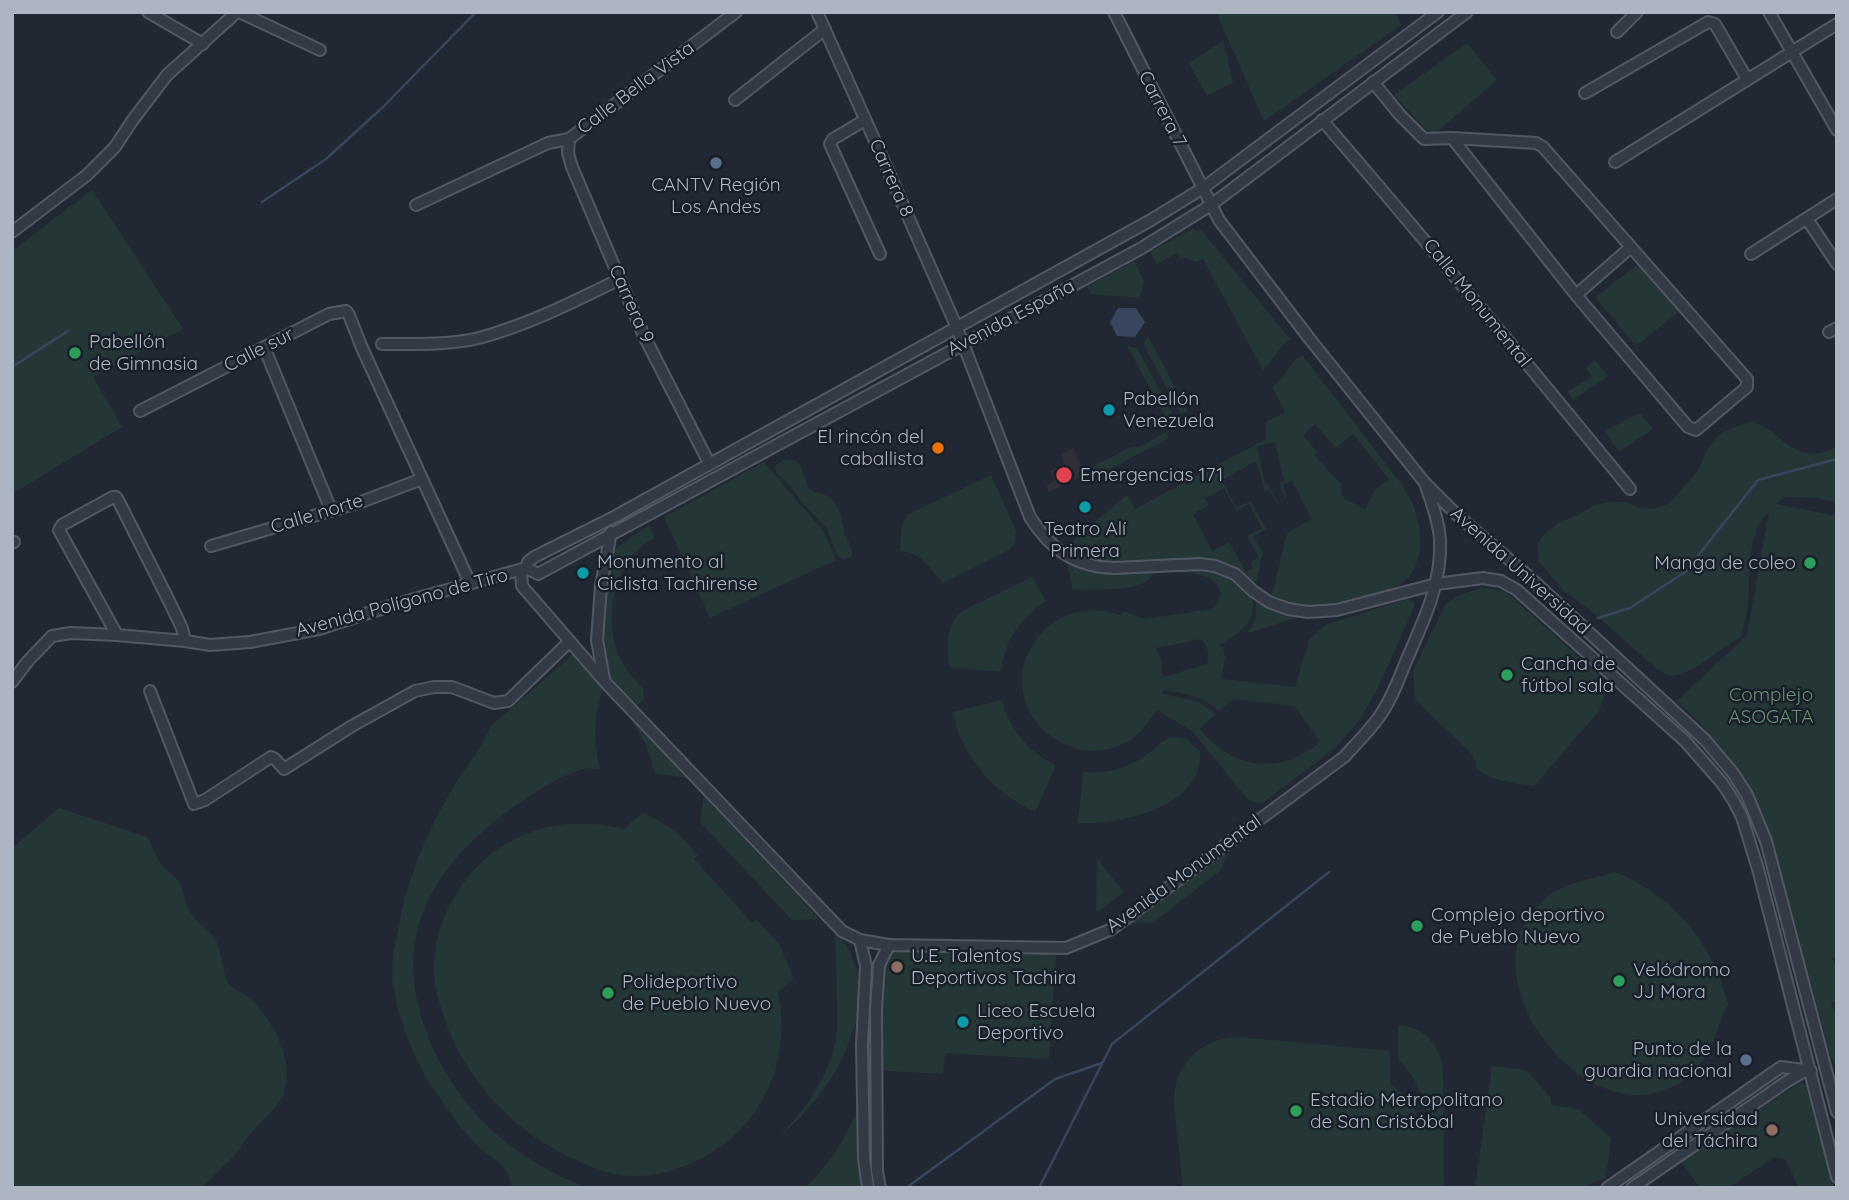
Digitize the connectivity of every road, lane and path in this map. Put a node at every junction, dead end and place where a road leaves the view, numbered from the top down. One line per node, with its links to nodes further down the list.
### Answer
1 (148, 12): 13 (street)
2 (238, 12): 13 (street); 14 (street)
3 (736, 12): 24 (street, Calle Bella Vista)
4 (817, 12): 11 (street, Carrera 8)
5 (1114, 12): 26 (street, Carrera 7)
6 (1438, 12): 26 (street, Avenida España)
7 (1466, 12): 17 (street, Avenida España)
8 (1637, 12): 12 (street)
9 (1769, 12): 15 (street)
10 (1837, 24): 15 (street)
11 (825, 29): 19 (street); 20 (street, Carrera 8)
12 (1617, 32)
13 (203, 44): 31 (street)
14 (320, 50)
15 (1791, 52): 16 (street); 22 (street)
16 (1746, 79): 18 (street); 25 (street)
17 (1373, 82): 21 (street, Avenida España); 23 (street)
18 (1585, 93)
19 (735, 100)
20 (865, 120): 33 (street); 38 (street, Carrera 8)
21 (1322, 120): 29 (street, Avenida España); 46 (street, Calle Monumental)
22 (1837, 130)
23 (1452, 138): 32 (street); 37 (street)
24 (569, 139): 28 (street, Calle Bella Vista); 36 (street, Carrera 9)
25 (1615, 162)
26 (1203, 188): 29 (street, Carrera 7); 38 (street, Avenida España)
27 (1837, 199): 30 (street)
28 (416, 205)
29 (1211, 205): 40 (street, Avenida España); 45 (street, Avenida Universidad)
30 (1807, 219): 34 (street); 35 (street)
31 (12, 232)
32 (1631, 247): 37 (street); 37 (street)
33 (880, 254)
34 (1751, 254)
35 (1837, 264)
36 (620, 279): 39 (street); 43 (street, Carrera 9)
37 (1576, 295)
38 (957, 328): 40 (street, Carrera 8); 43 (street, Avenida España)
39 (382, 344)
40 (962, 344): 49 (street, Avenida España); 53 (street, Avenida Universidad)
41 (264, 347): 42 (street, Calle sur); 44 (street, Calle sur); 47 (street)
42 (140, 411)
43 (709, 463): 48 (street, Avenida España)
44 (422, 479): 47 (street, Calle norte); 52 (street)
45 (1425, 483): 53 (street, Avenida Monumental); 65 (street, Avenida Universidad)
46 (1630, 489)
47 (331, 510): 50 (street, Calle norte)
48 (614, 517): 49 (street); 51 (street, Avenida España)
49 (611, 535): 51 (street, Avenida España); 58 (street)
50 (211, 546)
51 (523, 569): 52 (street, Avenida Polígono de Tiro); 56 (street, Avenida Monumental)
52 (470, 583): 55 (street, Avenida Polígono de Tiro)
53 (1436, 584): 61 (street, Avenida Monumental); 62 (street, Avenida Universidad)
54 (117, 635): 55 (street, Avenida Polígono de Tiro); 55 (street); 57 (street, Avenida Polígono de Tiro)
55 (184, 641)
56 (570, 641): 58 (street, Avenida Monumental); 59 (street)
57 (12, 682)
58 (605, 682): 60 (street, Avenida Monumental)
59 (150, 691)
60 (860, 940): 61 (street, Avenida Monumental); 63 (street)
61 (889, 945): 64 (street)
62 (1808, 1069): 65 (street); 67 (street); 69 (street); 70 (street, Avenida Universidad)
63 (863, 1072): 64 (street); 72 (street)
64 (876, 1072): 73 (street)
65 (1833, 1081): 66 (street, Avenida Universidad)
66 (1837, 1112)
67 (1654, 1156): 68 (street); 69 (street)
68 (1638, 1167): 71 (street); 74 (street)
69 (1663, 1167): 71 (street)
70 (1837, 1177)
71 (1646, 1179): 75 (street)
72 (868, 1188)
73 (880, 1188)
74 (1607, 1188)
75 (1632, 1188)

